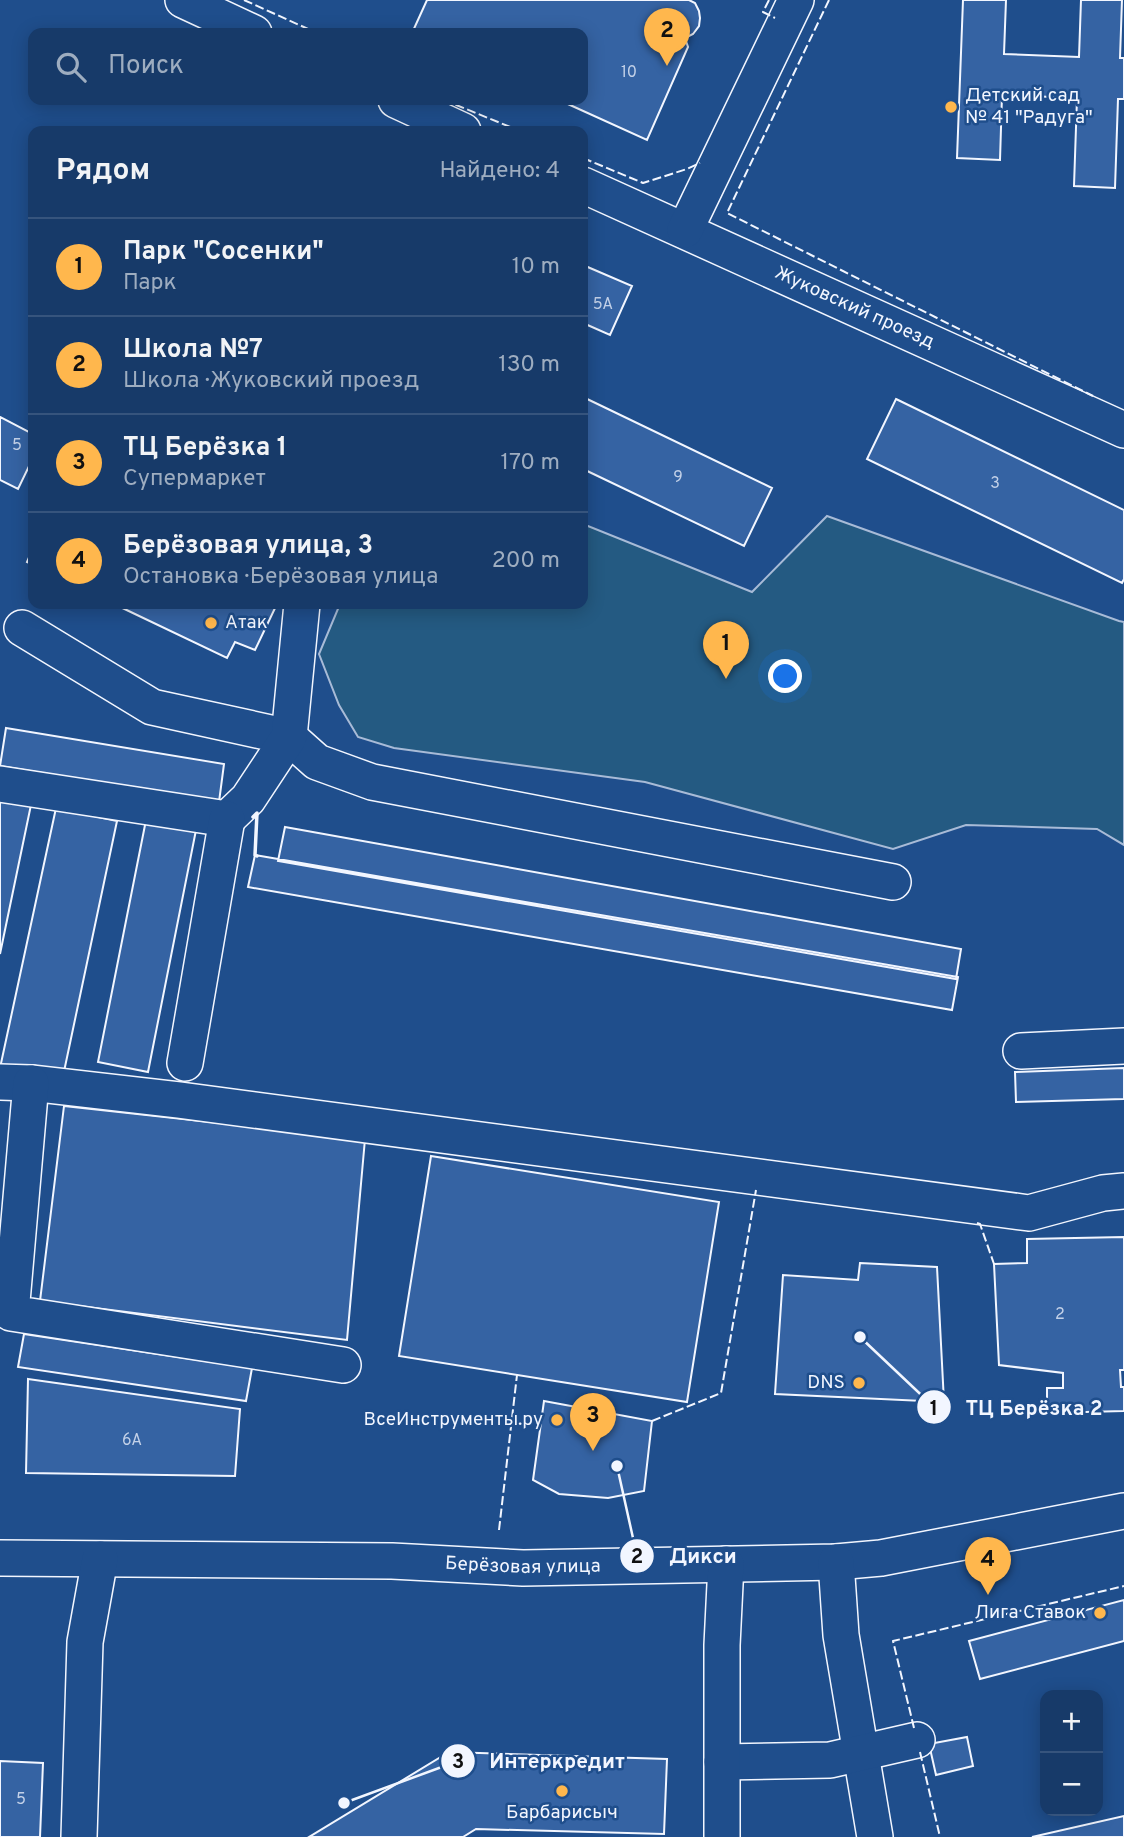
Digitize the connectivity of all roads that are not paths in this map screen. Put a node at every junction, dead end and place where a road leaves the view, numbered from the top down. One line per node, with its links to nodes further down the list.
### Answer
1 (183, 0): 3 (street)
2 (796, 0): 7 (street)
3 (243, 28)
4 (406, 105): 5 (street)
5 (451, 126)
6 (588, 187): 7 (street, Жуковский проезд)
7 (685, 230): 8 (street, Жуковский проезд)
8 (1124, 430)
9 (302, 609): 11 (street)
10 (22, 628): 11 (street)
11 (289, 737): 13 (street); 14 (street)
12 (0, 784): 13 (street)
13 (227, 819): 17 (street)
14 (893, 882)
15 (1124, 1046): 16 (street)
16 (1021, 1051)
17 (185, 1063)
18 (15, 1083): 19 (street); 20 (street)
19 (1124, 1191)
20 (343, 1365)
21 (1124, 1511): 24 (street, Берёзовая улица)
22 (0, 1558): 23 (street, Берёзовая улица)
23 (100, 1559): 25 (street, Берёзовая улица); 29 (street)
24 (836, 1562): 25 (street, Берёзовая улица); 27 (street)
25 (726, 1564): 28 (street)
26 (917, 1740): 27 (street)
27 (861, 1753): 28 (street); 31 (street)
28 (722, 1762): 30 (street)
29 (79, 1837)
30 (722, 1837)
31 (875, 1837)

